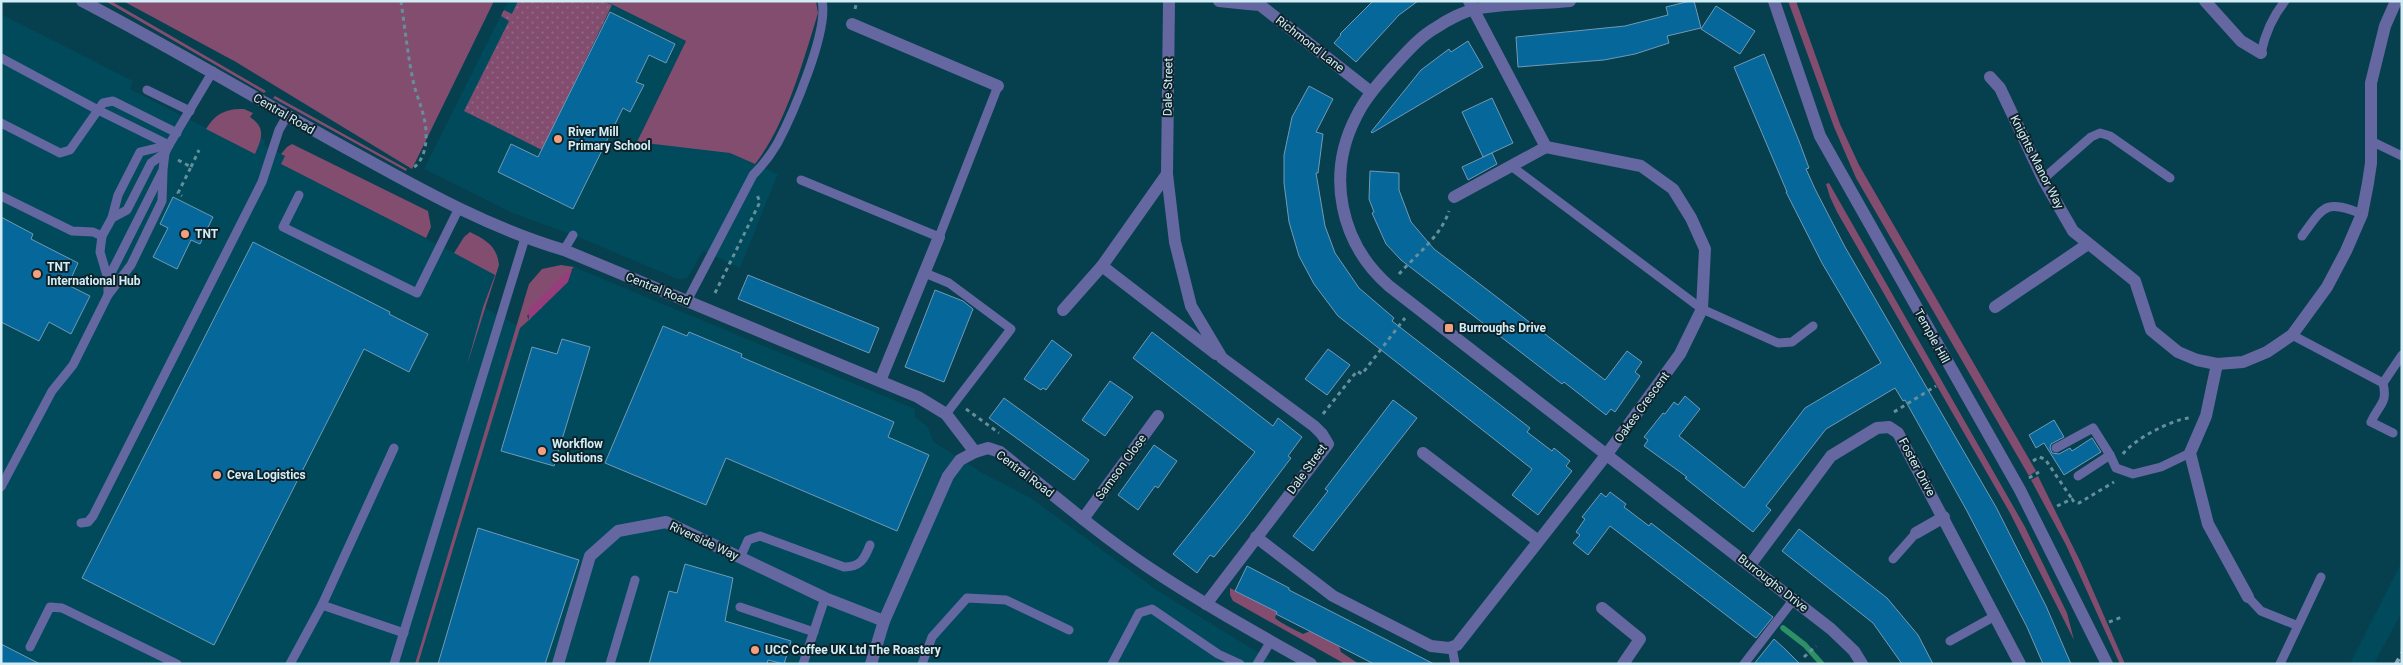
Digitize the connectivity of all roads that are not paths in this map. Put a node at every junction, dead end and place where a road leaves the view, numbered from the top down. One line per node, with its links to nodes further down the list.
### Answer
1 (82, 1): 15 (street, Central Road)
2 (822, 1): 53 (lane)
3 (1169, 1): 32 (street, Dale Street)
4 (1219, 1): 10 (street)
5 (1570, 1): 11 (street, Burroughs Drive)
6 (1774, 1): 122 (street, Temple Hill)
7 (2206, 1): 13 (street)
8 (2284, 1): 13 (lane)
9 (2396, 1): 25 (street, Knights Manor Way)
10 (1248, 3): 19 (street, Richmond Lane)
11 (1471, 5): 19 (street, Burroughs Drive); 27 (street)
12 (852, 24): 17 (street)
13 (2261, 53)
14 (1, 58): 20 (lane)
15 (212, 71): 21 (lane); 22 (street, Central Road)
16 (1990, 77): 34 (street, Knights Manor Way)
17 (998, 86): 45 (lane)
18 (147, 90): 21 (lane)
19 (1371, 92): 72 (street, Burroughs Drive)
20 (98, 110): 23 (lane); 24 (lane); 26 (lane)
21 (190, 111): 24 (lane)
22 (287, 116): 39 (street, Central Road); 78 (lane)
23 (1, 123)
24 (177, 132): 26 (lane)
25 (2371, 141): 29 (lane); 40 (street, Knights Manor Way)
26 (169, 145): 28 (lane); 41 (lane)
27 (1546, 147): 30 (street); 55 (street, Oakes Crescent)
28 (165, 153): 31 (lane); 41 (lane)
29 (2402, 156)
30 (1512, 166): 38 (street); 55 (lane)
31 (163, 170): 51 (lane); 52 (lane)
32 (1167, 174): 49 (street); 60 (street, Dale Street)
33 (2170, 178): 34 (lane)
34 (2043, 179): 47 (street, Knights Manor Way)
35 (800, 180): 45 (lane)
36 (299, 195): 39 (lane)
37 (1, 196): 43 (lane)
38 (1454, 197)
39 (459, 208): 46 (street, Central Road)
40 (2362, 214): 44 (lane); 58 (street, Knights Manor Way)
41 (112, 218): 43 (lane)
42 (573, 235): 48 (lane)
43 (102, 236): 51 (lane)
44 (2302, 236)
45 (939, 237): 50 (street)
46 (524, 238): 48 (street, Central Road); 100 (lane)
47 (2088, 244): 54 (street); 61 (street, Knights Manor Way)
48 (564, 250): 53 (street, Central Road)
49 (1102, 266): 56 (street); 60 (street, Dale Street)
50 (925, 273): 62 (street); 64 (lane)
51 (108, 280): 52 (lane)
52 (108, 295): 75 (lane)
53 (687, 301): 62 (street, Central Road)
54 (1996, 307)
55 (1702, 309): 57 (lane); 72 (street, Oakes Crescent)
56 (1063, 310)
57 (1813, 326)
58 (2292, 335): 61 (street, Knights Manor Way); 63 (lane)
59 (2402, 355): 63 (lane)
60 (1222, 358): 80 (street, Dale Street)
61 (2217, 364): 70 (street)
62 (880, 381): 64 (street, Central Road)
63 (2383, 383): 66 (lane)
64 (946, 414): 69 (street, Central Road)
65 (1158, 416): 77 (street, Samson Close)
66 (2394, 433)
67 (394, 448): 92 (lane)
68 (2056, 448): 73 (lane)
69 (975, 452): 77 (street, Central Road); 96 (street)
70 (2190, 453): 73 (lane); 88 (street)
71 (1422, 454): 81 (street)
72 (1607, 454): 81 (street, Oakes Crescent); 85 (street, Burroughs Drive)
73 (2110, 455): 74 (lane)
74 (2078, 476)
75 (1, 487)
76 (1944, 518): 79 (street); 85 (street, Foster Drive); 95 (street, Foster Drive)
77 (1083, 519): 91 (street, Central Road)
78 (81, 522)
79 (1916, 533): 84 (lane)
80 (1256, 537): 91 (street, Dale Street); 104 (street)
81 (1537, 540): 104 (street, Oakes Crescent)
82 (870, 546): 83 (lane)
83 (740, 558): 89 (street, Riverside Way); 108 (street, Riverside Way)
84 (1893, 559)
85 (1750, 566): 90 (street, Burroughs Drive)
86 (2320, 577): 97 (lane)
87 (636, 580): 109 (lane)
88 (2248, 597): 97 (lane)
89 (825, 598): 96 (street, Riverside Way); 99 (lane)
90 (1794, 599): 119 (lane); 120 (street, Burroughs Drive)
91 (1206, 604): 101 (street, Central Road)
92 (322, 605): 100 (lane); 106 (lane)
93 (740, 606): 99 (lane)
94 (1602, 608): 118 (street)
95 (1995, 616): 102 (lane); 121 (street, Foster Drive)
96 (884, 621): 111 (street)
97 (2296, 625): 123 (lane)
98 (1069, 630): 112 (lane)
99 (814, 632): 110 (lane)
100 (404, 633): 107 (lane)
101 (1271, 641): 115 (lane); 116 (street, Central Road)
102 (1950, 641)
103 (30, 647): 105 (lane)
104 (1452, 647): 117 (lane)
105 (177, 664)
106 (290, 664)
107 (394, 664)
108 (558, 664)
109 (610, 664)
110 (803, 664)
111 (871, 664)
112 (922, 664)
113 (1112, 664): 114 (lane)
114 (1240, 664)
115 (1257, 664)
116 (1311, 664)
117 (1454, 664)
118 (1623, 664)
119 (1744, 664)
120 (1862, 664)
121 (2020, 664)
122 (2107, 664)
123 (2280, 664)

